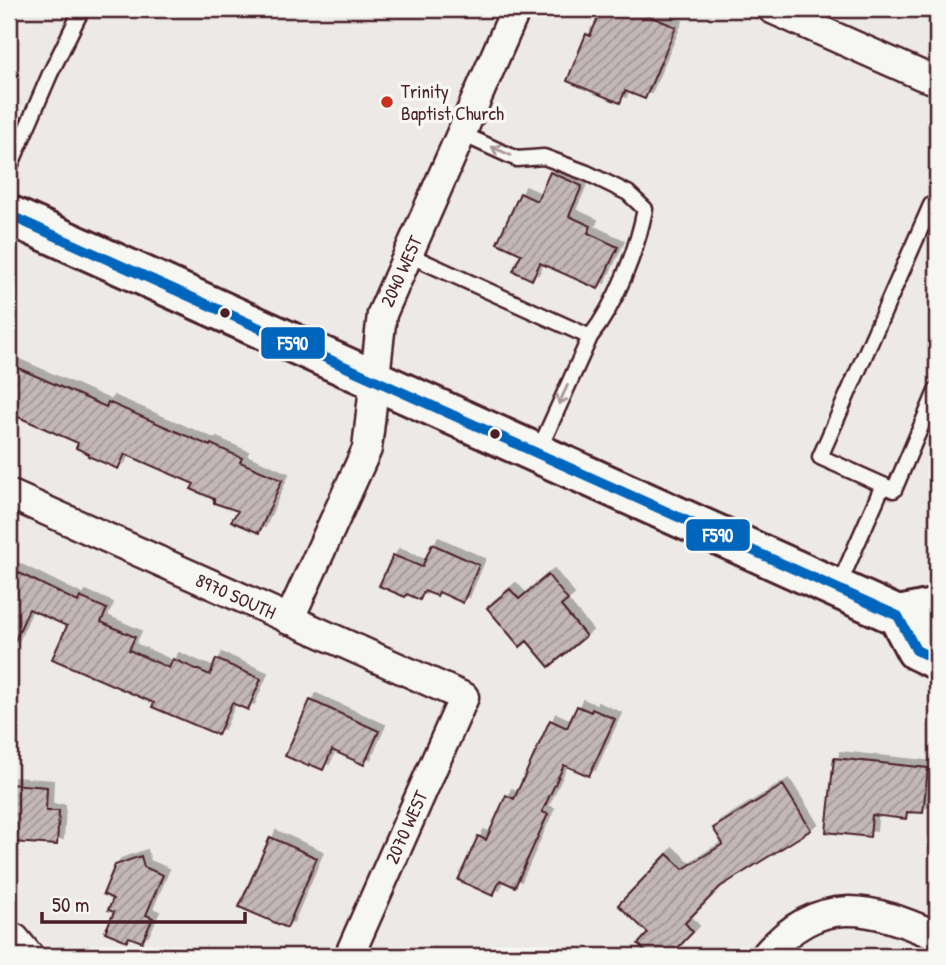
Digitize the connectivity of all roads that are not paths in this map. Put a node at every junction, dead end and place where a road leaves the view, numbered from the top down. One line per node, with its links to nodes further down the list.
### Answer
1 (82, 9): 6 (lane)
2 (516, 9): 5 (street, 2040 WEST)
3 (772, 9): 4 (street)
4 (937, 80)
5 (460, 133): 9 (street, 2040 WEST); 10 (lane, one-way to 5)
6 (9, 169)
7 (937, 207): 14 (lane)
8 (9, 215): 11 (main road)
9 (409, 255): 10 (lane); 11 (street, 2040 WEST)
10 (590, 337): 13 (lane, one-way to 13)
11 (376, 380): 13 (main road); 19 (street, 2040 WEST)
12 (937, 389): 14 (lane)
13 (537, 453): 16 (main road)
14 (883, 485): 16 (lane)
15 (9, 494): 19 (street, 8970 SOUTH)
16 (837, 588): 18 (main road)
17 (937, 608): 18 (main road)
18 (898, 616): 20 (main road)
19 (289, 620): 21 (street, 8970 SOUTH)
20 (937, 660)
21 (464, 697): 23 (street, 2070 WEST)
22 (937, 936): 24 (street)
23 (349, 956)
24 (765, 956)

